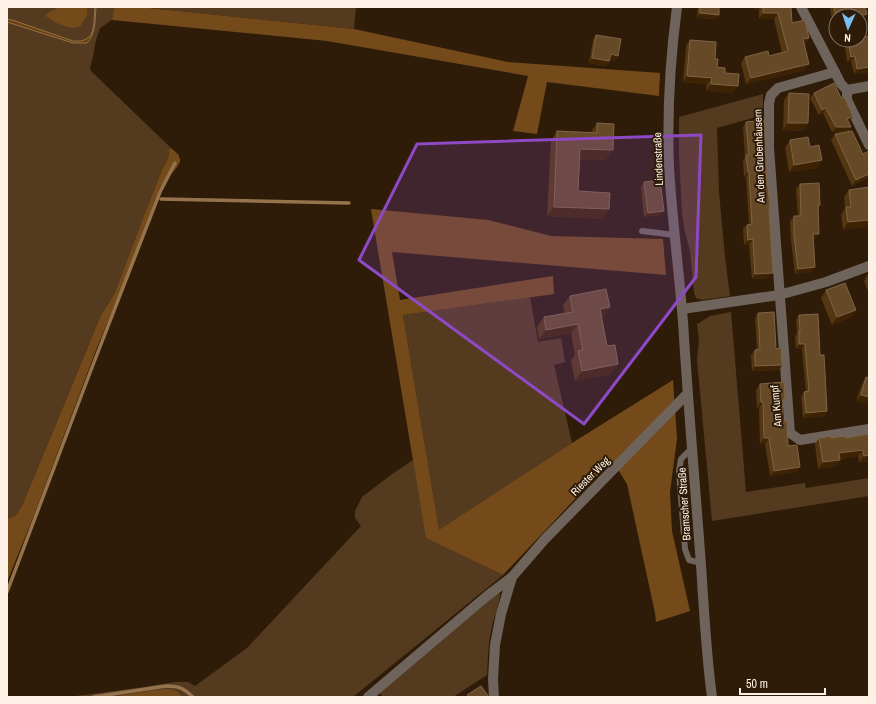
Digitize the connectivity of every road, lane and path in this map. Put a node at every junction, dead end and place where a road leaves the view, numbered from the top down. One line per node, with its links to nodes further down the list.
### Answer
1 (677, 7): 8 (street, Lindenstraße)
2 (800, 7): 3 (street)
3 (835, 72): 5 (street); 10 (street, An den Grubenhäusern)
4 (869, 86): 5 (street)
5 (847, 90): 6 (street)
6 (869, 145)
7 (642, 231): 8 (lane)
8 (675, 235): 11 (street, Lindenstraße)
9 (869, 266): 10 (street)
10 (779, 295): 11 (street); 13 (street, Am Kumpf)
11 (682, 309): 12 (street, Bramscher Straße)
12 (687, 394): 14 (street, Bramscher Straße); 16 (street, Riester Weg)
13 (869, 429)
14 (692, 448): 15 (street, Bramscher Straße); 15 (lane)
15 (701, 563): 19 (street, Bramscher Straße)
16 (512, 577): 17 (street, Riester Weg); 18 (street, Riester Weg)
17 (368, 697)
18 (494, 697)
19 (712, 697)

